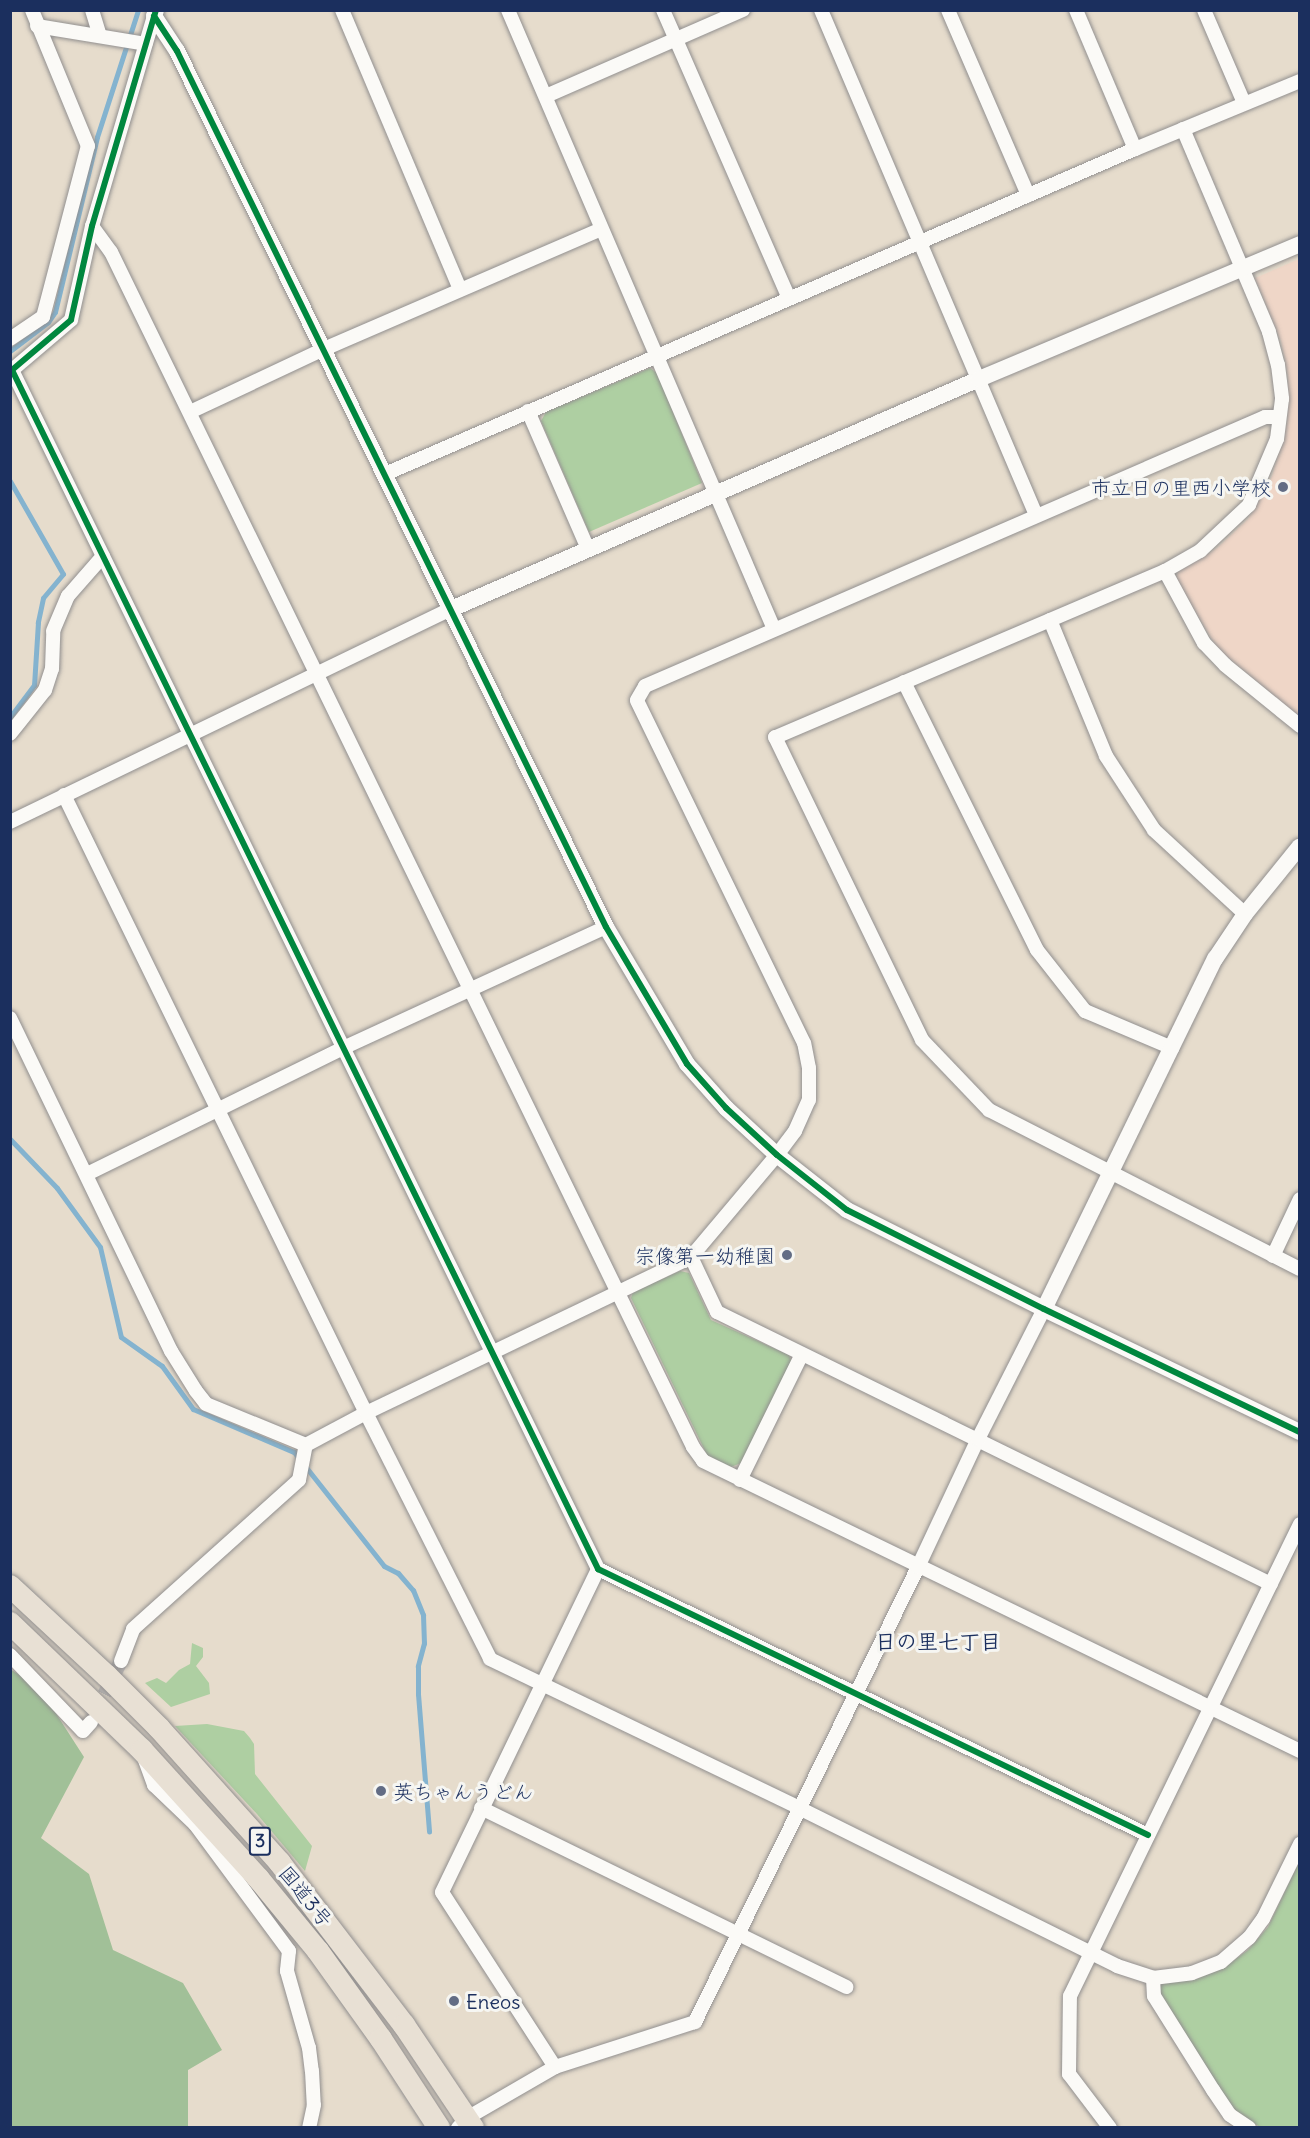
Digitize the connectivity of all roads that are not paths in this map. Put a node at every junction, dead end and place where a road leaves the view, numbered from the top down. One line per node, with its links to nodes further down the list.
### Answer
1 (32, 10): 12 (street)
2 (92, 10): 13 (street)
3 (342, 10): 27 (street)
4 (508, 10): 17 (street)
5 (663, 10): 14 (street)
6 (743, 10): 14 (street)
7 (821, 10): 24 (street)
8 (948, 10): 21 (street)
9 (1076, 10): 20 (street)
10 (1204, 10): 18 (street)
11 (155, 13): 15 (street); 30 (street)
12 (37, 26): 13 (street); 29 (street)
13 (100, 36): 15 (street)
14 (675, 40): 17 (street); 28 (street)
15 (146, 44): 22 (street)
16 (1299, 81): 18 (street)
17 (546, 96): 23 (street)
18 (1244, 103): 19 (street)
19 (1183, 129): 20 (street); 26 (street)
20 (1135, 149): 21 (street)
21 (1028, 195): 24 (street)
22 (92, 226): 32 (street); 35 (street)
23 (601, 229): 27 (street); 31 (street)
24 (919, 243): 28 (street); 33 (street)
25 (1299, 244): 26 (street)
26 (1241, 267): 33 (street); 36 (street)
27 (460, 290): 30 (street)
28 (789, 299): 31 (street)
29 (10, 339)
30 (324, 349): 35 (street); 37 (street)
31 (657, 358): 34 (street); 38 (street)
32 (14, 361): 41 (street)
33 (979, 380): 38 (street); 39 (street)
34 (528, 411): 37 (street); 40 (street)
35 (190, 412): 46 (street)
36 (1279, 417): 39 (street); 42 (street)
37 (385, 474): 43 (street)
38 (716, 495): 40 (street); 45 (street)
39 (1036, 515): 45 (street)
40 (588, 549): 43 (street)
41 (102, 556): 49 (street); 50 (street)
42 (1165, 571): 44 (street); 48 (street)
43 (449, 610): 46 (street); 55 (street)
44 (1050, 620): 47 (street); 54 (street)
45 (774, 629): 61 (street)
46 (318, 673): 49 (street); 56 (street)
47 (904, 682): 59 (street); 63 (street)
48 (1299, 726)
49 (191, 733): 51 (street); 58 (street)
50 (10, 734)
51 (64, 795): 52 (street); 60 (street)
52 (10, 822)
53 (1299, 846): 54 (street)
54 (1245, 914): 59 (street)
55 (606, 927): 56 (street); 61 (street)
56 (471, 987): 58 (street); 68 (street)
57 (10, 1018): 62 (street)
58 (343, 1048): 60 (street); 70 (street)
59 (1173, 1048): 63 (street)
60 (218, 1111): 62 (street); 72 (street)
61 (777, 1155): 66 (street); 69 (street)
62 (87, 1174): 75 (street)
63 (1111, 1174): 65 (street); 69 (street)
64 (1299, 1199): 65 (street)
65 (1273, 1256): 67 (street)
66 (691, 1257): 68 (street); 71 (street)
67 (1299, 1269)
68 (619, 1289): 70 (street); 76 (street)
69 (1044, 1309): 73 (street); 74 (street)
70 (493, 1352): 72 (street); 79 (street)
71 (802, 1354): 74 (street); 76 (street)
72 (366, 1413): 75 (street); 85 (street)
73 (1299, 1432)
74 (978, 1439): 78 (street); 80 (street)
75 (306, 1445): 84 (street)
76 (740, 1480): 78 (street)
77 (1299, 1524): 80 (street)
78 (918, 1567): 86 (street); 87 (street)
79 (598, 1569): 85 (street); 86 (street)
80 (1271, 1584): 87 (street)
81 (10, 1587): 100 (highway, 国道3号 / 3)
82 (10, 1623): 89 (highway, 国道3号 / 3)
83 (10, 1655): 88 (street)
84 (121, 1661)
85 (542, 1684): 91 (street); 92 (street)
86 (855, 1692): 92 (street); 93 (street)
87 (1211, 1709): 90 (street); 93 (street)
88 (91, 1722)
89 (142, 1750): 101 (street); 102 (highway, 国道3号 / 3)
90 (1299, 1751)
91 (481, 1808): 95 (street); 99 (street)
92 (799, 1808): 95 (street); 96 (street)
93 (1148, 1835): 96 (street)
94 (1299, 1844): 97 (street)
95 (739, 1933): 98 (street); 99 (street)
96 (1091, 1953): 97 (street); 103 (street)
97 (1153, 1978): 104 (street)
98 (848, 1987)
99 (555, 2067): 100 (street)
100 (466, 2124)
101 (309, 2127)
102 (439, 2127)
103 (1110, 2127)
104 (1249, 2127)

